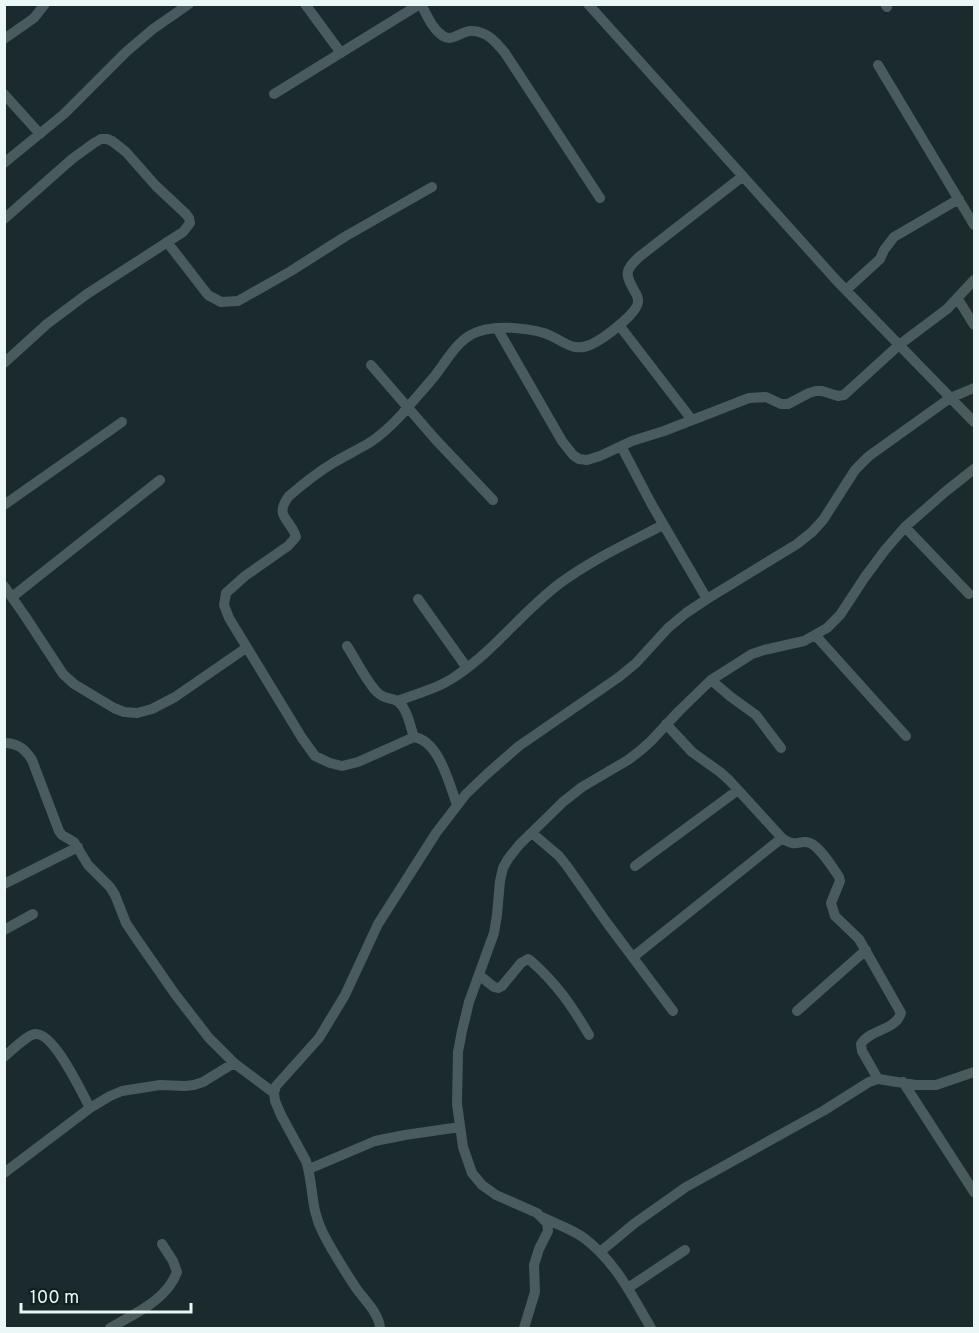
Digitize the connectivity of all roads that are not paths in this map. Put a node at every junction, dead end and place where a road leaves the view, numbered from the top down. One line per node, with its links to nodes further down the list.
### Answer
1 (45, 4): 6 (street)
2 (189, 4): 11 (street)
3 (305, 4): 7 (street)
4 (421, 4): 7 (street); 15 (street)
5 (588, 4): 13 (street)
6 (4, 39)
7 (341, 53): 10 (street)
8 (878, 65): 16 (street)
9 (4, 94): 11 (street)
10 (274, 94)
11 (40, 134): 12 (street)
12 (4, 163)
13 (743, 176): 21 (street); 23 (street)
14 (432, 187): 19 (street)
15 (600, 198)
16 (959, 199): 18 (street); 21 (street)
17 (4, 219): 19 (street)
18 (975, 225)
19 (167, 242): 27 (street)
20 (975, 280): 22 (street)
21 (846, 290): 26 (street)
22 (958, 298): 24 (street); 26 (street)
23 (619, 325): 25 (street); 32 (street)
24 (975, 325)
25 (497, 328): 31 (street); 35 (street)
26 (899, 345): 30 (street); 32 (street)
27 (4, 363)
28 (371, 365): 31 (street)
29 (975, 388): 30 (street)
30 (950, 398): 34 (street); 46 (street)
31 (408, 407): 38 (street); 49 (street)
32 (692, 420): 35 (street)
33 (122, 422): 39 (street)
34 (975, 422)
35 (621, 447): 40 (street)
36 (975, 469): 41 (street)
37 (160, 480): 44 (street)
38 (493, 500)
39 (4, 505)
40 (663, 525): 46 (street); 50 (street)
41 (905, 527): 43 (street); 47 (street)
42 (4, 586): 44 (street)
43 (969, 594)
44 (12, 597): 49 (street)
45 (418, 599): 50 (street)
46 (707, 599): 59 (street)
47 (816, 636): 51 (street); 54 (street)
48 (347, 646): 52 (street)
49 (246, 648): 55 (street)
50 (467, 668): 52 (street)
51 (711, 680): 53 (street); 57 (street)
52 (397, 701): 55 (street)
53 (666, 724): 58 (street); 60 (street)
54 (906, 736)
55 (414, 737): 59 (street)
56 (4, 743): 62 (street)
57 (781, 748)
58 (738, 790): 61 (street); 63 (street)
59 (457, 805): 78 (street)
60 (532, 833): 68 (street); 69 (street)
61 (782, 838): 67 (street); 68 (street)
62 (78, 847): 64 (street); 74 (street)
63 (634, 866)
64 (4, 884)
65 (33, 914): 66 (street)
66 (4, 930)
67 (866, 950): 71 (street); 76 (street)
68 (633, 957): 70 (street)
69 (479, 975): 72 (street); 80 (street)
70 (673, 1011)
71 (797, 1011)
72 (590, 1035)
73 (4, 1057): 79 (street)
74 (234, 1064): 78 (street); 79 (street)
75 (975, 1072): 77 (street)
76 (878, 1079): 77 (street); 87 (street)
77 (903, 1082): 83 (street)
78 (274, 1093): 81 (street)
79 (90, 1108): 82 (street)
80 (460, 1128): 81 (street); 84 (street)
81 (309, 1169): 90 (street)
82 (4, 1173)
83 (975, 1192)
84 (542, 1217): 87 (street); 91 (street)
85 (162, 1244): 89 (street)
86 (685, 1250): 88 (street)
87 (600, 1252): 88 (street)
88 (628, 1288): 92 (street)
89 (110, 1329)
90 (380, 1329)
91 (524, 1329)
92 (651, 1329)

